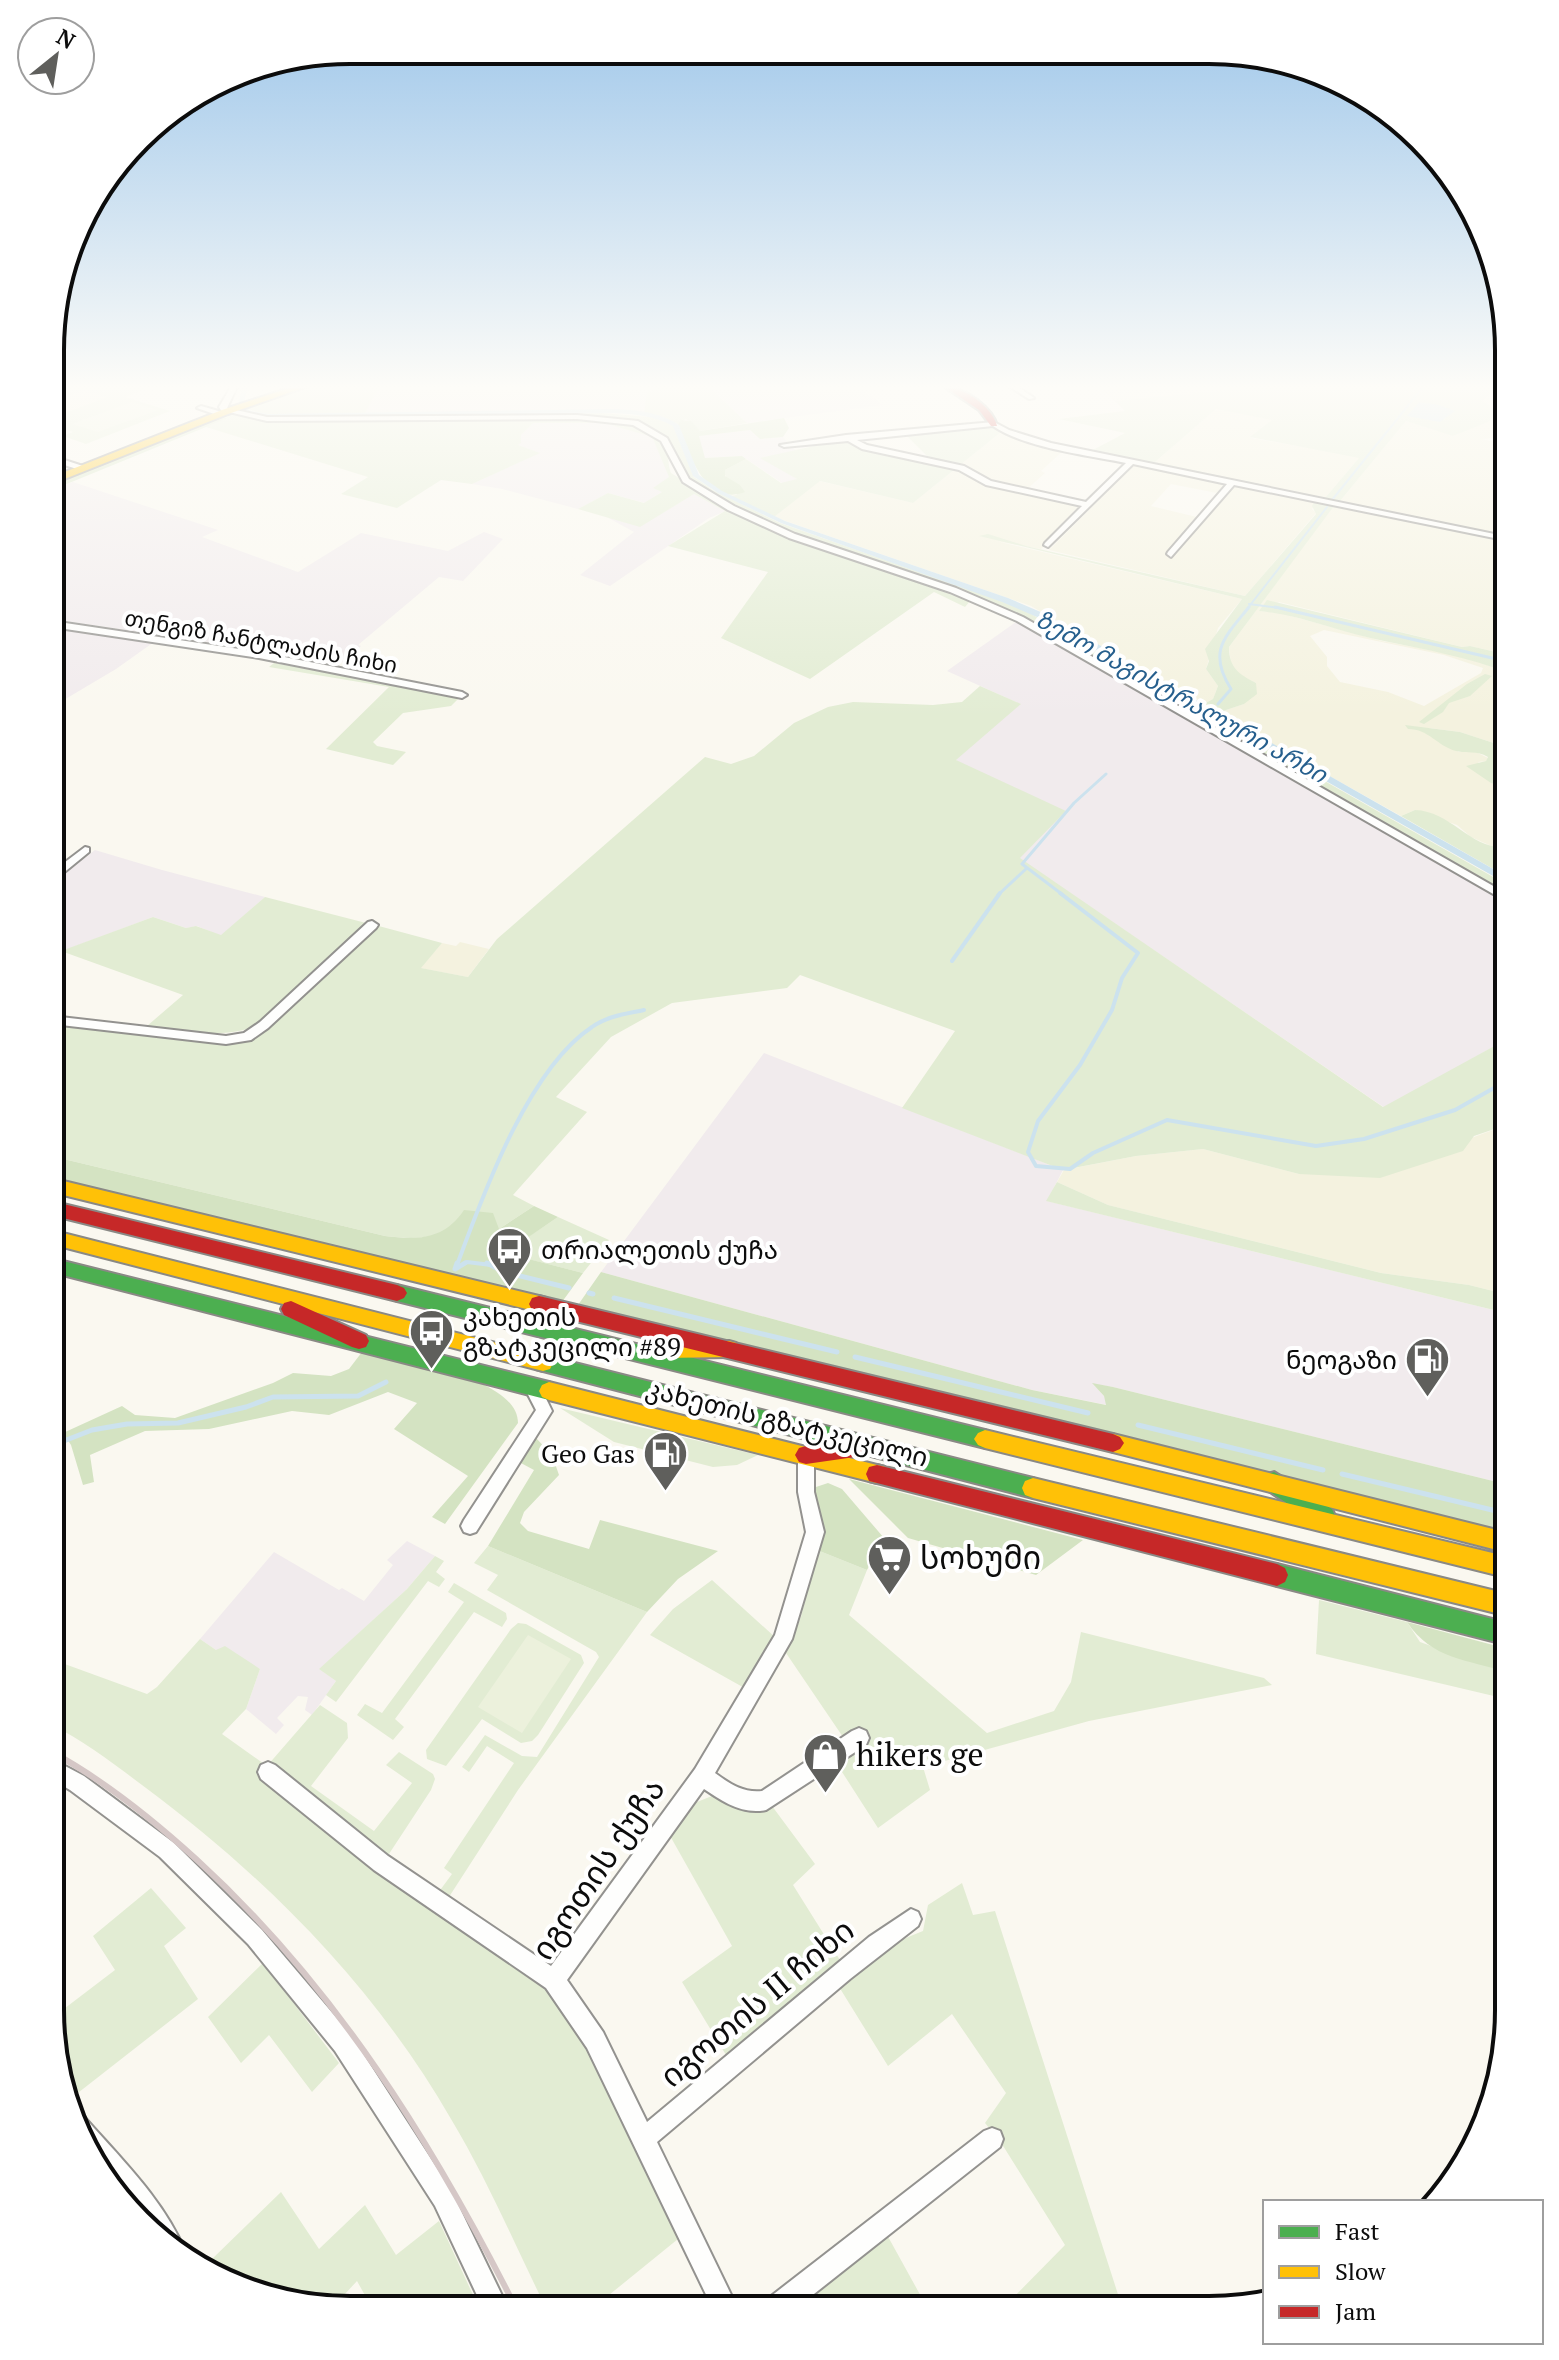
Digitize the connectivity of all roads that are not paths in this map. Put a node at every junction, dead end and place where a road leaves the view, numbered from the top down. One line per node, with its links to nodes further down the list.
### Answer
1 (714, 497): 14 (street)
2 (1053, 497): 6 (street)
3 (1096, 497): 6 (street)
4 (1220, 497): 9 (street)
5 (1302, 497): 7 (street)
6 (1088, 505): 8 (street)
7 (1495, 536)
8 (1048, 545)
9 (1171, 554)
10 (64, 626): 11 (street, თენგიზ ჩანტლაძის ჩიხი)
11 (462, 695)
12 (85, 850): 13 (street)
13 (64, 867)
14 (1495, 892)
15 (372, 925): 16 (street)
16 (64, 1021)
17 (64, 1188): 23 (main road)
18 (64, 1211): 24 (main road, კახეთის გზატკეცილი)
19 (64, 1240): 21 (main road, კახეთის გზატკეცილი)
20 (64, 1268): 22 (main road, კახეთის გზატკეცილი)
21 (234, 1283): 22 (main road); 26 (main road, კახეთის გზატკეცილი)
22 (359, 1341): 25 (main road, კახეთის გზატკეცილი)
23 (729, 1349): 24 (main road); 28 (main road)
24 (629, 1351): 30 (main road, კახეთის გზატკეცილი)
25 (531, 1385): 27 (main road, კახეთის გზატკეცილი); 29 (street)
26 (865, 1446): 27 (main road); 33 (main road, კახეთის გზატკეცილი)
27 (806, 1455): 34 (main road, კახეთის გზატკეცილი); 38 (street, იგოთის ქუჩა)
28 (1274, 1482): 30 (main road); 31 (main road)
29 (470, 1526)
30 (1339, 1526): 32 (main road, კახეთის გზატკეცილი)
31 (1495, 1540)
32 (1495, 1565)
33 (1495, 1602)
34 (1495, 1631)
35 (859, 1738): 38 (street)
36 (268, 1772): 40 (street)
37 (64, 1775): 43 (street)
38 (702, 1776): 40 (street, იგოთის ქუჩა)
39 (911, 1919): 41 (street, იგოთის II ჩიხი)
40 (554, 1980): 41 (street, იგოთის ქუჩა)
41 (645, 2137): 44 (street, იგოთის ქუჩა)
42 (992, 2139): 45 (street)
43 (490, 2296)
44 (720, 2296)
45 (792, 2296)

